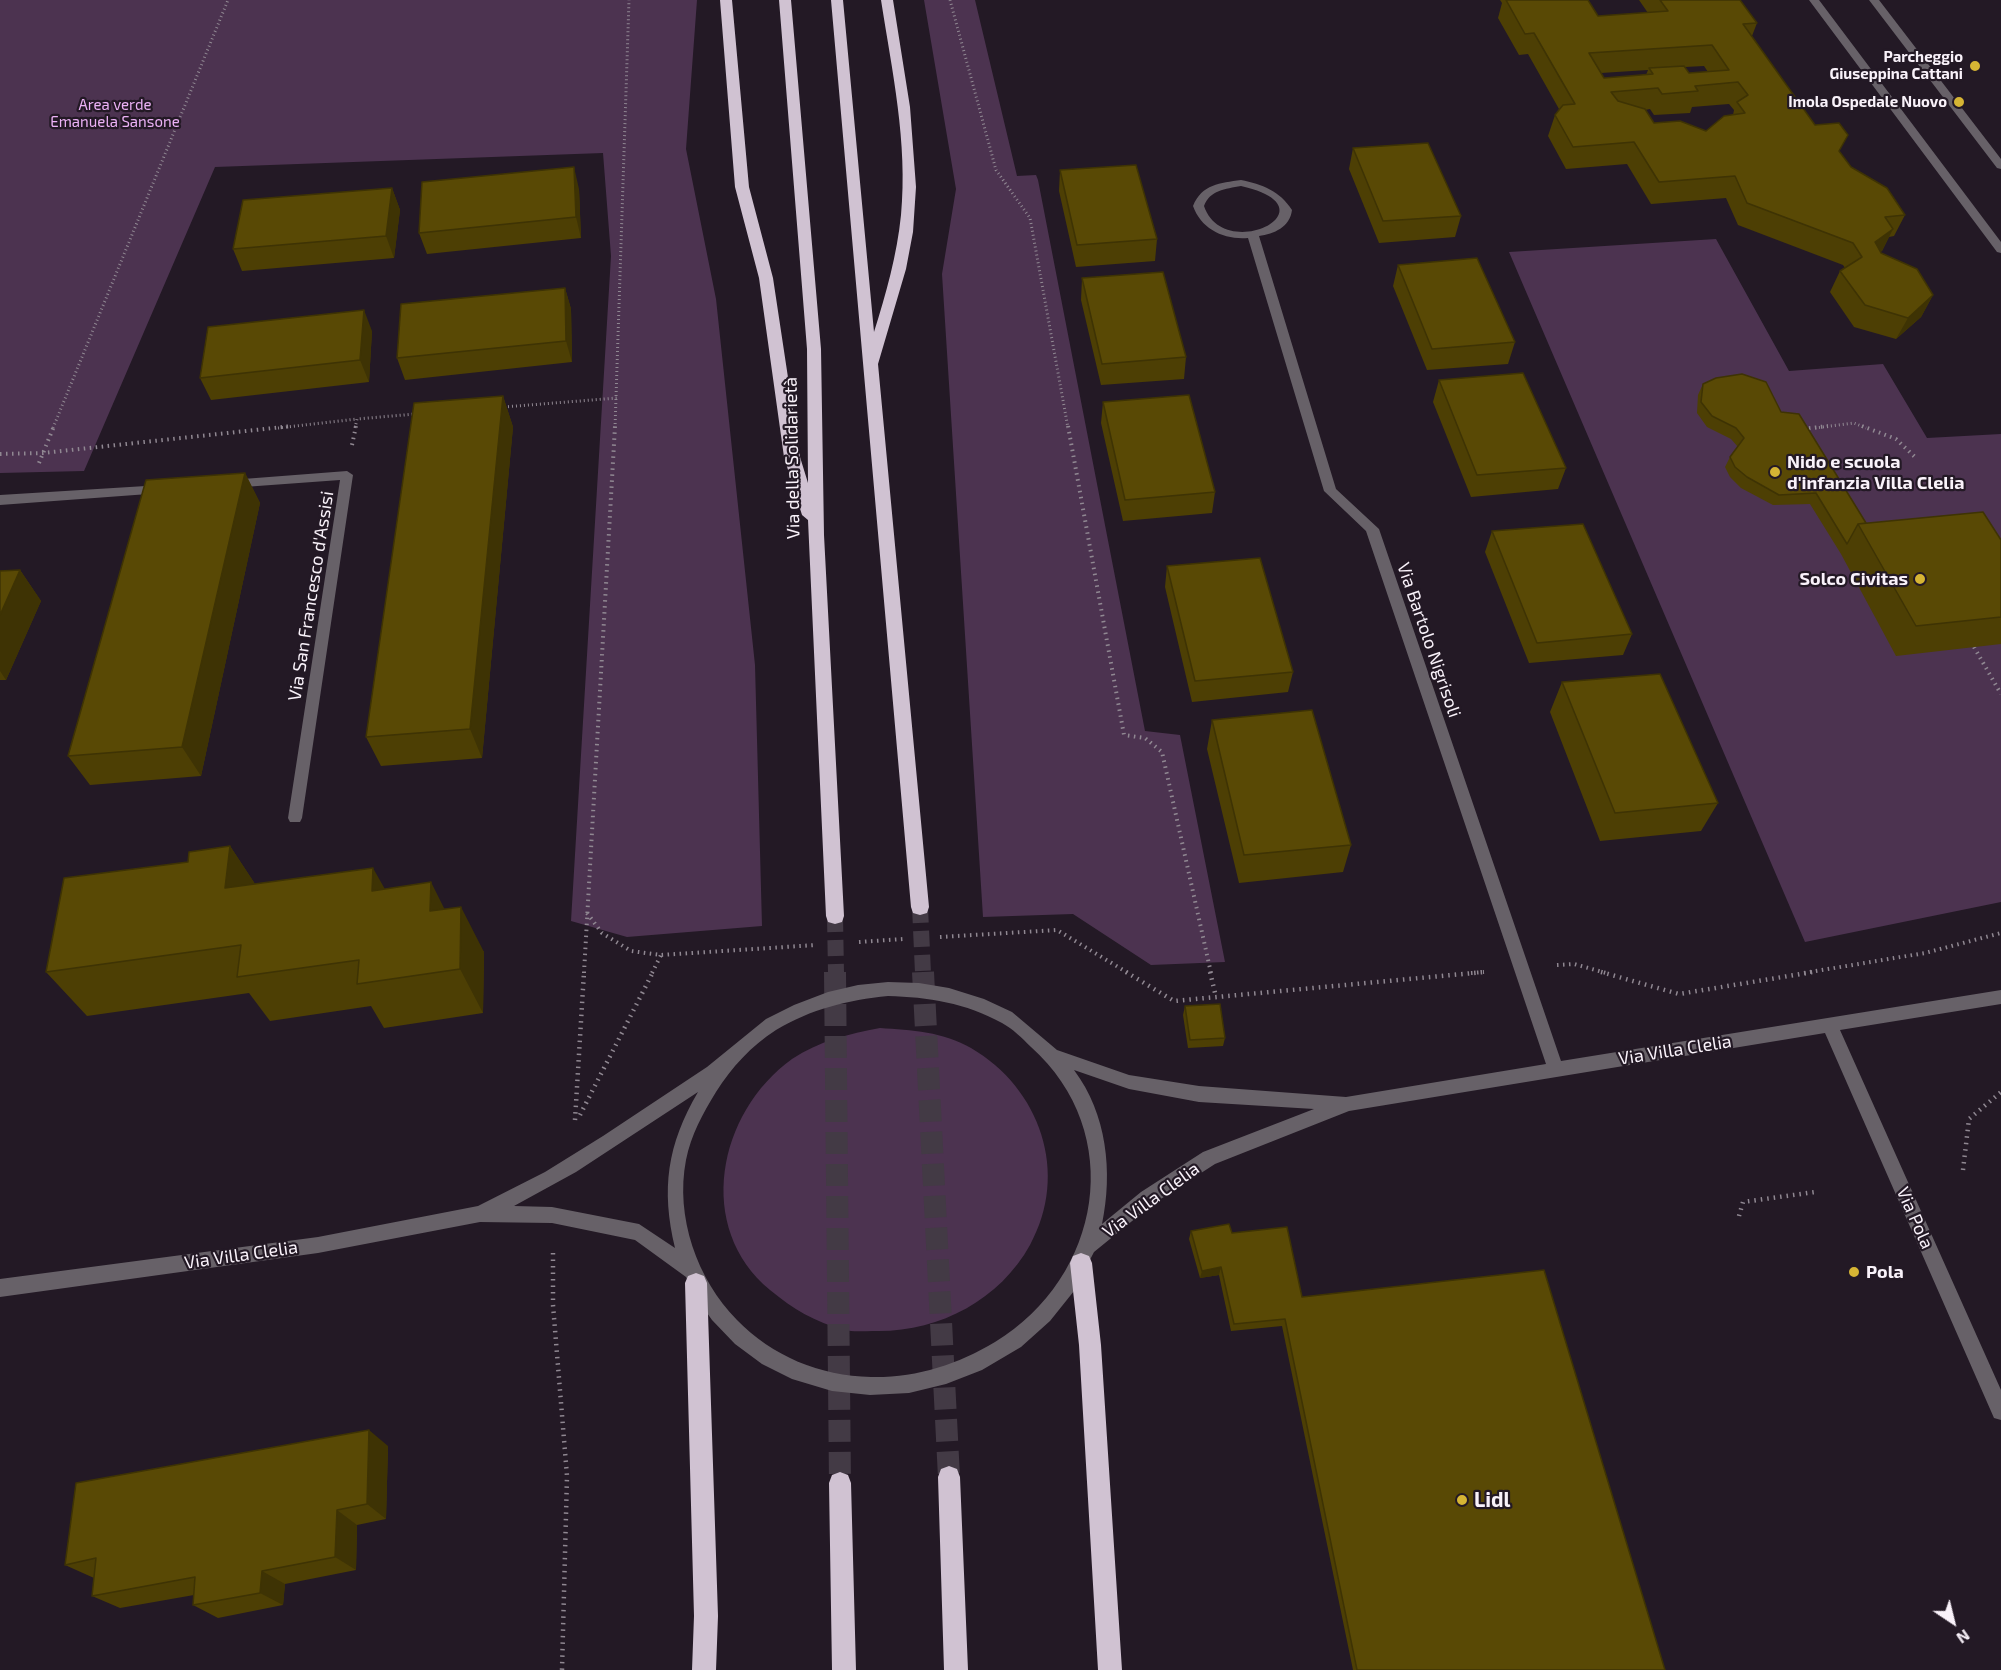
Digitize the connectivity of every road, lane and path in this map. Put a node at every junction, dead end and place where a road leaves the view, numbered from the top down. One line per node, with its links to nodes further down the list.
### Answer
1 (228, 0): 19 (path)
2 (629, 0): 14 (path)
3 (726, 0): 27 (highway)
4 (785, 0): 27 (highway, Via della Solidarietà)
5 (837, 0): 13 (highway)
6 (887, 0): 13 (highway)
7 (950, 0): 41 (path)
8 (1814, 0): 12 (street)
9 (1874, 0): 10 (street)
10 (2001, 166)
11 (1253, 235): 11 (street); 40 (street, Via Bartolo Nigrisoli)
12 (2001, 250)
13 (870, 371): 31 (highway)
14 (616, 398): 15 (path); 32 (path)
15 (498, 408)
16 (416, 414): 17 (path)
17 (357, 419): 19 (path); 22 (path)
18 (1796, 430): 21 (path)
19 (43, 453): 20 (path); 26 (path)
20 (0, 454)
21 (1917, 459)
22 (347, 476): 23 (street, Via San Francesco d'Assisi); 30 (street, Via San Francesco d'Assisi)
23 (216, 485)
24 (180, 488): 26 (street)
25 (0, 500): 26 (street)
26 (24, 500)
27 (816, 535): 33 (highway, Via della Solidarietà)
28 (1974, 647): 29 (path)
29 (2001, 694)
30 (295, 818)
31 (920, 906)
32 (586, 913): 39 (path); 39 (path)
33 (835, 916)
34 (2001, 933): 40 (path)
35 (929, 938): 41 (path)
36 (906, 939): 37 (path)
37 (847, 943)
38 (824, 945): 39 (path)
39 (661, 955)
40 (1521, 968): 41 (path); 46 (street, Via Bartolo Nigrisoli)
41 (1216, 997)
42 (2001, 997): 43 (street, Via Villa Clelia)
43 (1830, 1025): 46 (street, Via Villa Clelia); 57 (street, Via Pola)
44 (1054, 1056): 45 (street, Via Villa Clelia); 48 (street, Via Villa Clelia); 54 (street, Via Villa Clelia)
45 (723, 1067): 51 (street, Via Villa Clelia); 55 (street, Via Villa Clelia)
46 (1556, 1070): 48 (street, Via Villa Clelia)
47 (2001, 1092): 49 (path)
48 (1349, 1104): 54 (street, Via Villa Clelia)
49 (1963, 1170)
50 (1815, 1192): 53 (path)
51 (480, 1214): 52 (street, Via Villa Clelia); 56 (street, Via Villa Clelia)
52 (552, 1215): 55 (street, Via Villa Clelia); 60 (path)
53 (1739, 1216)
54 (1085, 1255): 55 (street, Via Villa Clelia); 64 (highway)
55 (693, 1276): 61 (highway)
56 (0, 1288)
57 (2001, 1411)
58 (950, 1477): 63 (highway)
59 (840, 1483): 62 (highway)
60 (562, 1670)
61 (704, 1670)
62 (844, 1670)
63 (956, 1670)
64 (1110, 1670)

